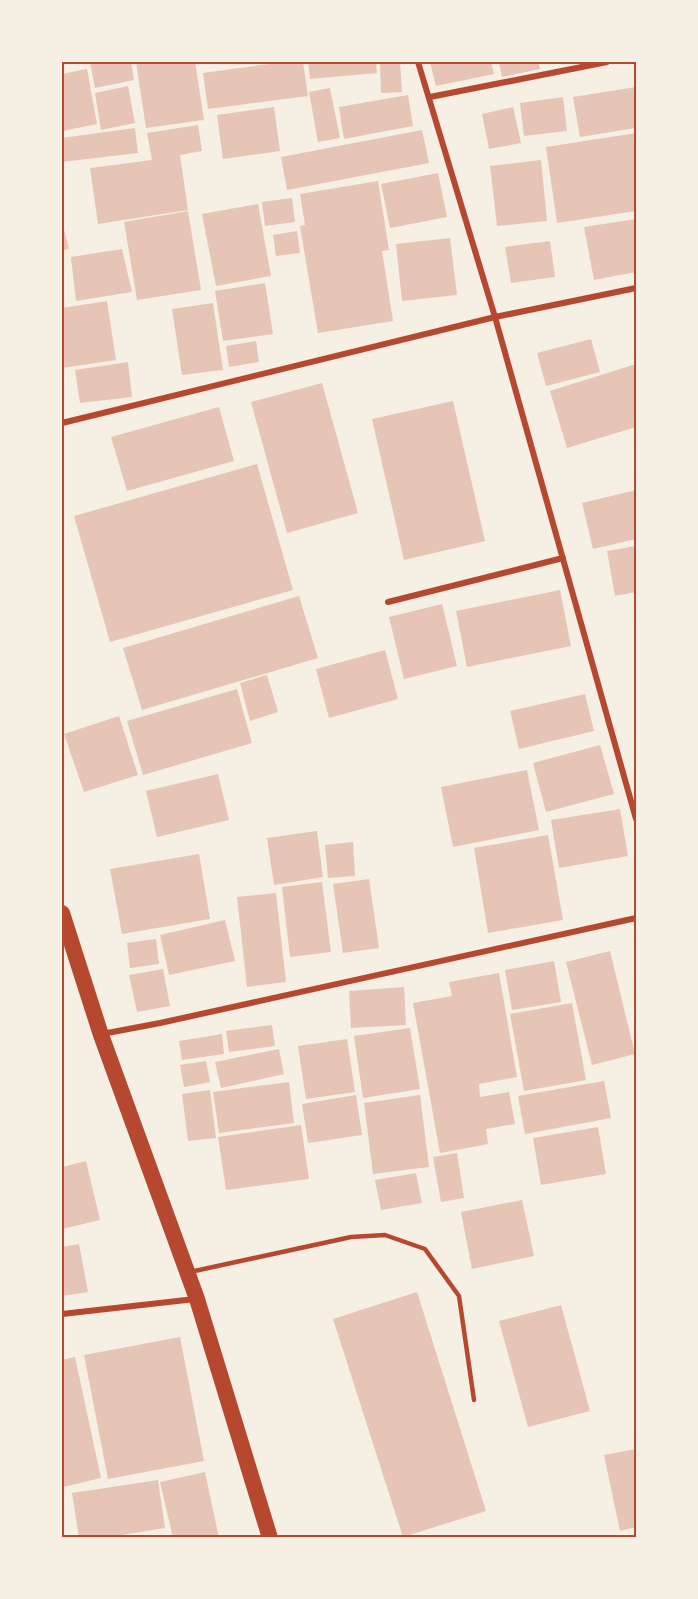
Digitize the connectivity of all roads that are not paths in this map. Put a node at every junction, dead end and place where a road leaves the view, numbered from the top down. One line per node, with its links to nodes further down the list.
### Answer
1 (418, 62): 3 (street)
2 (608, 62): 3 (street)
3 (430, 98): 5 (street)
4 (636, 288): 5 (street)
5 (495, 317): 6 (street); 7 (street)
6 (62, 423)
7 (563, 558): 8 (street); 9 (street)
8 (388, 602)
9 (636, 819)
10 (62, 913): 12 (highway)
11 (636, 918): 12 (street)
12 (101, 1035): 13 (highway)
13 (188, 1273): 14 (highway); 16 (lane)
14 (198, 1299): 15 (street); 17 (highway)
15 (62, 1314)
16 (474, 1400)
17 (270, 1538)

